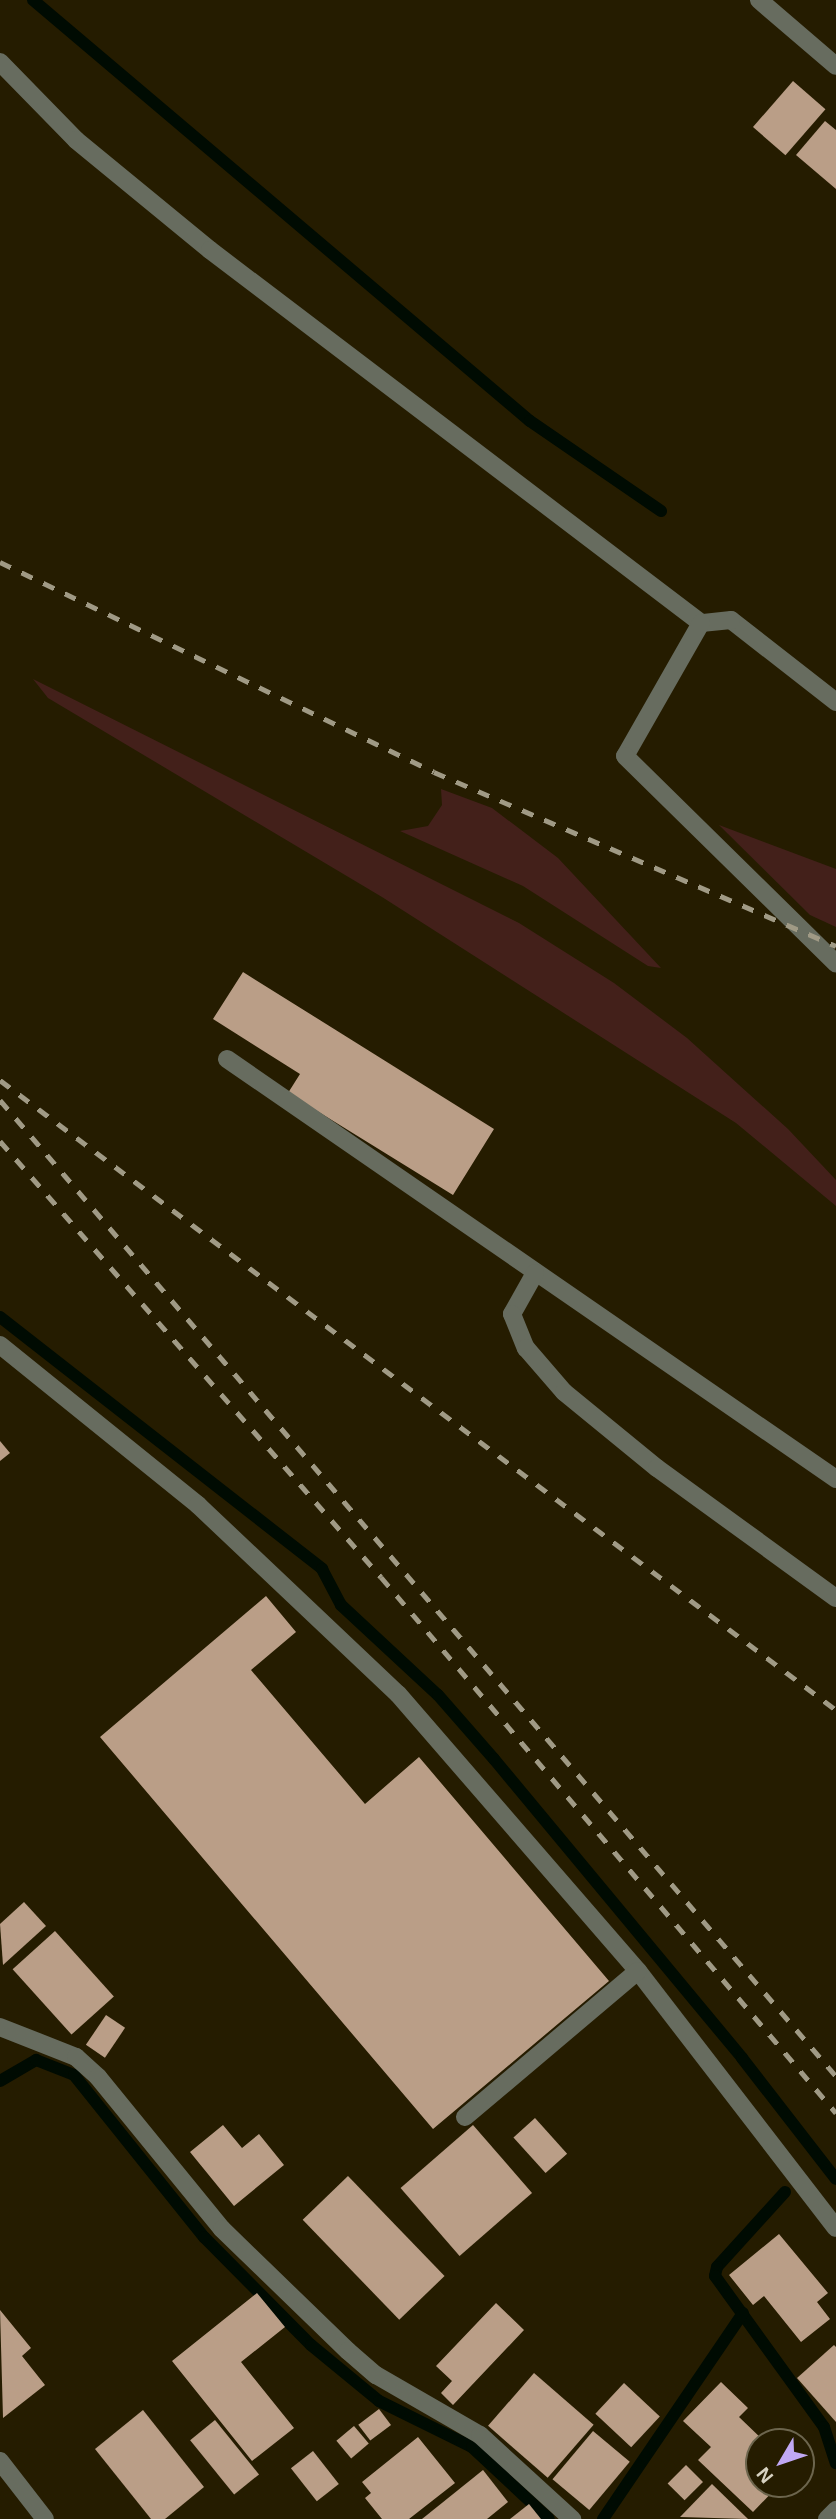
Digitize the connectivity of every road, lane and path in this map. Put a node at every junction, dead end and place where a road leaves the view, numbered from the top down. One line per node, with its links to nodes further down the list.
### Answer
1 (759, 0): 3 (street)
2 (0, 62): 4 (street)
3 (836, 66)
4 (701, 623): 5 (street); 6 (street)
5 (836, 702)
6 (836, 962)
7 (227, 1059): 8 (street)
8 (535, 1273): 10 (street); 11 (street)
9 (0, 1345): 12 (street)
10 (836, 1479)
11 (836, 1598)
12 (638, 1971): 14 (street); 15 (street)
13 (0, 2027): 19 (street)
14 (465, 2117)
15 (836, 2228)
16 (1, 2465): 18 (street)
17 (836, 2510): 20 (street)
18 (45, 2519)
19 (572, 2519)
20 (827, 2519)

